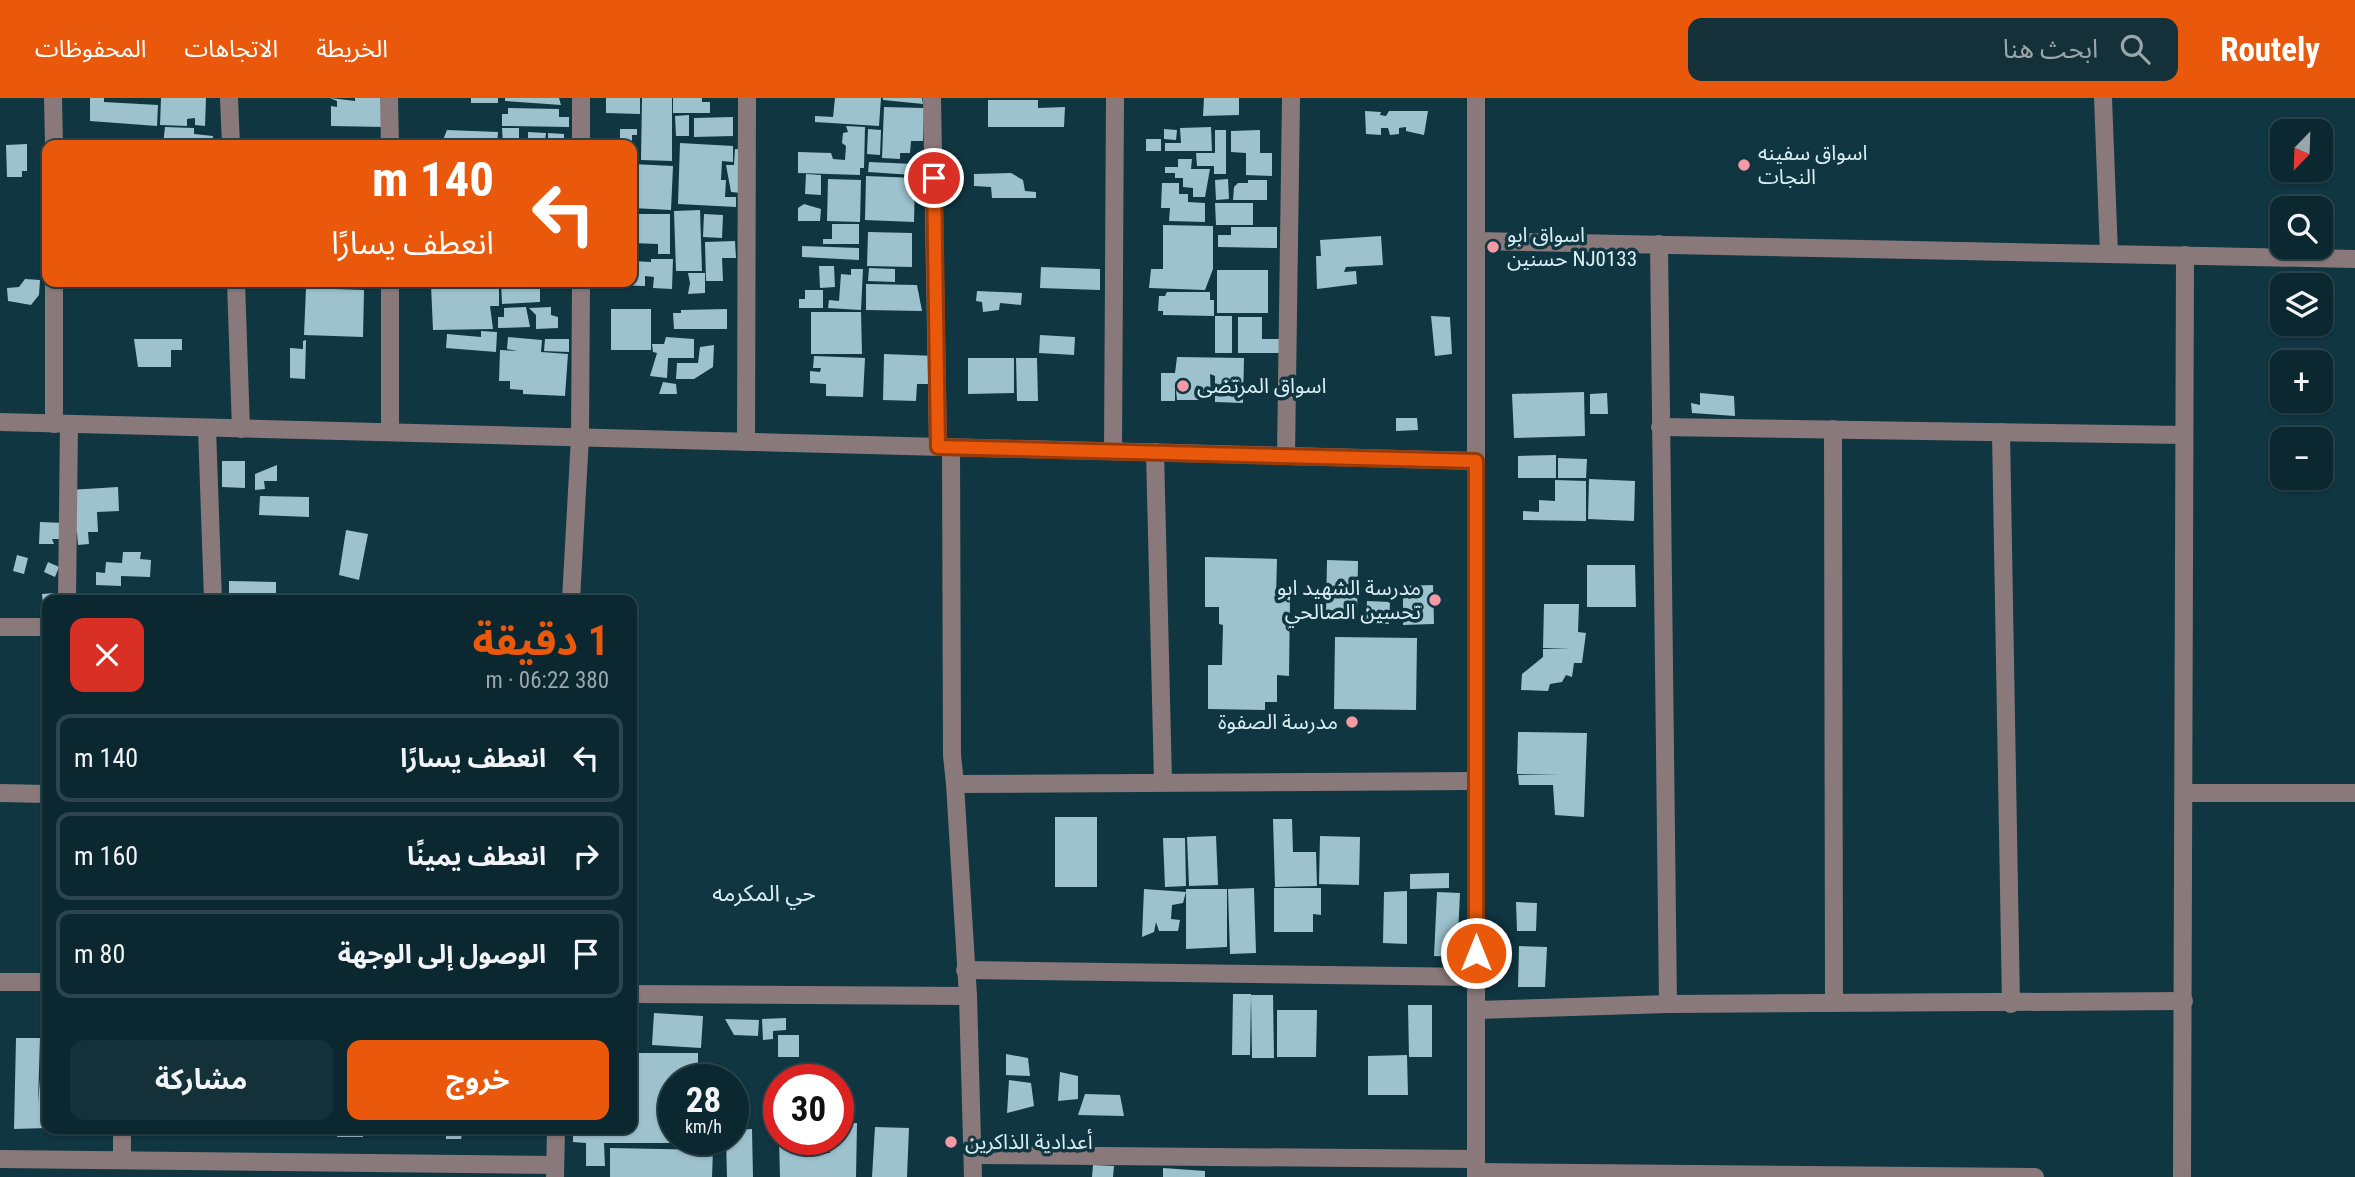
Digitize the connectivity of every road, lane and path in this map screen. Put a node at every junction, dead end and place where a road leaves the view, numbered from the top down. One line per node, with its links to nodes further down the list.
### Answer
1 (53, 98): 11 (street)
2 (229, 98): 12 (street)
3 (390, 98): 13 (street)
4 (581, 98): 14 (street)
5 (747, 98): 34 (street)
6 (932, 98): 35 (street)
7 (1115, 98): 36 (street)
8 (1291, 98): 38 (street)
9 (1476, 98): 15 (street)
10 (2103, 98): 17 (street)
11 (54, 140)
12 (231, 140)
13 (390, 140)
14 (581, 140)
15 (1476, 241): 16 (street); 39 (street)
16 (1659, 244): 17 (street); 26 (street)
17 (2109, 254): 18 (street)
18 (2185, 255): 19 (street); 32 (street)
19 (2355, 259)
20 (54, 287): 25 (street)
21 (236, 287): 28 (street)
22 (390, 287): 30 (street)
23 (580, 287): 33 (street)
24 (0, 422): 25 (street)
25 (62, 424): 27 (street); 40 (street)
26 (1660, 427): 29 (street); 60 (street)
27 (207, 428): 28 (street); 41 (street)
28 (241, 429): 30 (street)
29 (1833, 429): 31 (street); 59 (street)
30 (390, 432): 33 (street)
31 (2001, 432): 32 (street); 61 (street)
32 (2184, 435): 50 (street)
33 (580, 438): 34 (street); 42 (street)
34 (746, 442): 35 (street)
35 (945, 447): 36 (street); 47 (street)
36 (1113, 451): 37 (street)
37 (1155, 453): 38 (street); 45 (street)
38 (1286, 456): 39 (street)
39 (1476, 461): 46 (street)
40 (67, 595)
41 (213, 595)
42 (571, 595)
43 (0, 627): 44 (street)
44 (42, 627)
45 (1163, 781): 46 (street); 47 (street)
46 (1476, 781): 53 (street)
47 (955, 784): 52 (street)
48 (0, 793): 49 (street)
49 (42, 793)
50 (2185, 793): 51 (street); 58 (street)
51 (2355, 793)
52 (965, 970): 53 (street); 57 (street)
53 (1476, 977): 62 (street)
54 (0, 982): 55 (street)
55 (42, 982)
56 (637, 994): 57 (street)
57 (968, 996): 65 (street)
58 (2184, 1001): 61 (street); 75 (street)
59 (1833, 1003): 60 (street); 61 (street)
60 (1668, 1004): 62 (street)
61 (2011, 1004)
62 (1476, 1010): 68 (street)
63 (122, 1134): 67 (street)
64 (556, 1134): 69 (street)
65 (973, 1155): 68 (street); 73 (street)
66 (0, 1158): 67 (street)
67 (122, 1160): 69 (street)
68 (1476, 1170): 70 (street)
69 (555, 1171)
70 (1658, 1175): 71 (street)
71 (1832, 1176): 72 (street)
72 (2002, 1176): 74 (street)
73 (973, 1177)
74 (2035, 1177)
75 (2182, 1177)

